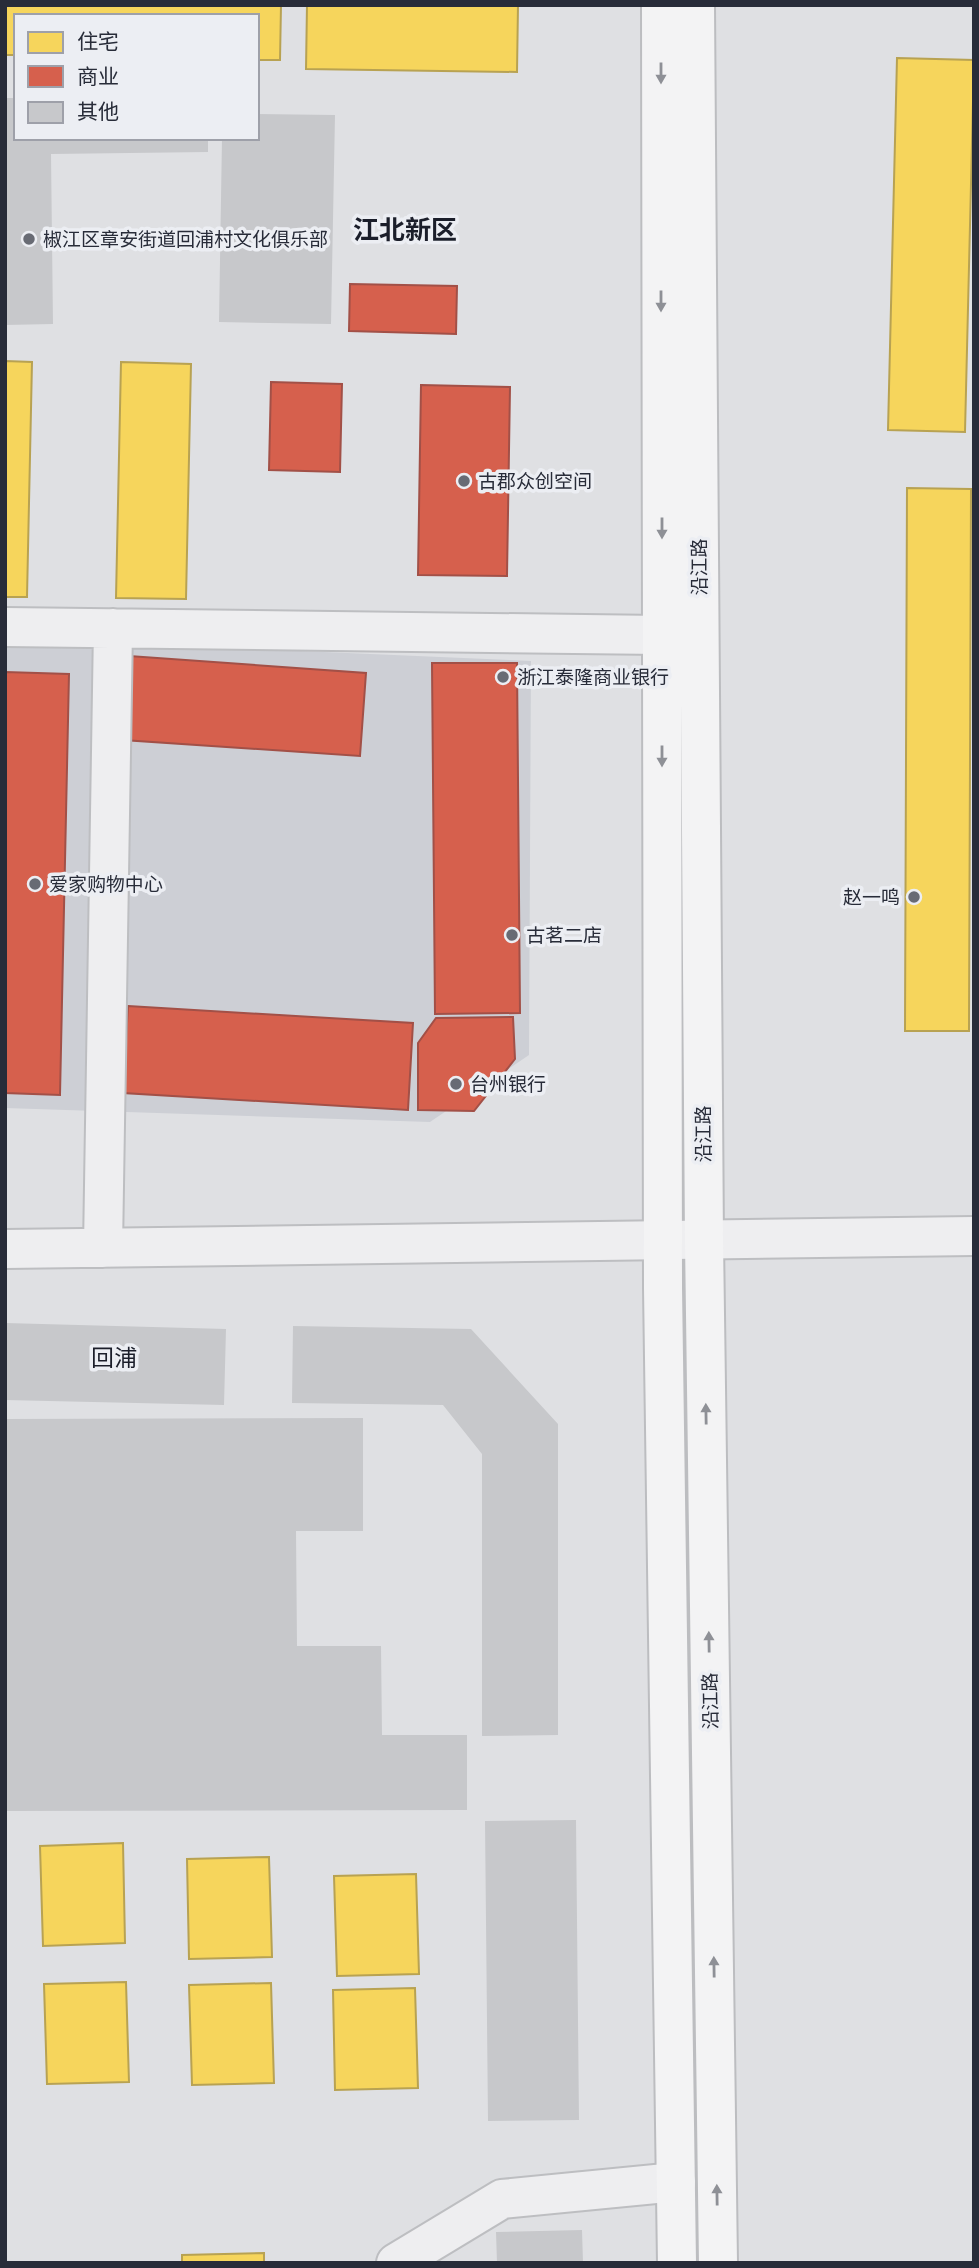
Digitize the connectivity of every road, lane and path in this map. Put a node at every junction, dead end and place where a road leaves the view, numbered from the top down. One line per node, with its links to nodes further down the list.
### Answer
1 (661, 5): 5 (main road, 沿江路, one-way to 5)
2 (695, 5): 8 (main road, 沿江路)
3 (5, 627): 4 (street)
4 (113, 628): 5 (street); 9 (street)
5 (662, 635): 7 (main road, 沿江路, one-way to 7)
6 (974, 1237): 8 (street)
7 (663, 1240): 8 (street); 9 (street); 11 (main road, 沿江路)
8 (704, 1241): 14 (main road, 沿江路, one-way to 8)
9 (103, 1248): 10 (street)
10 (5, 1249)
11 (676, 2182): 12 (street); 13 (main road, 沿江路)
12 (396, 2263)
13 (677, 2263)
14 (718, 2263)

